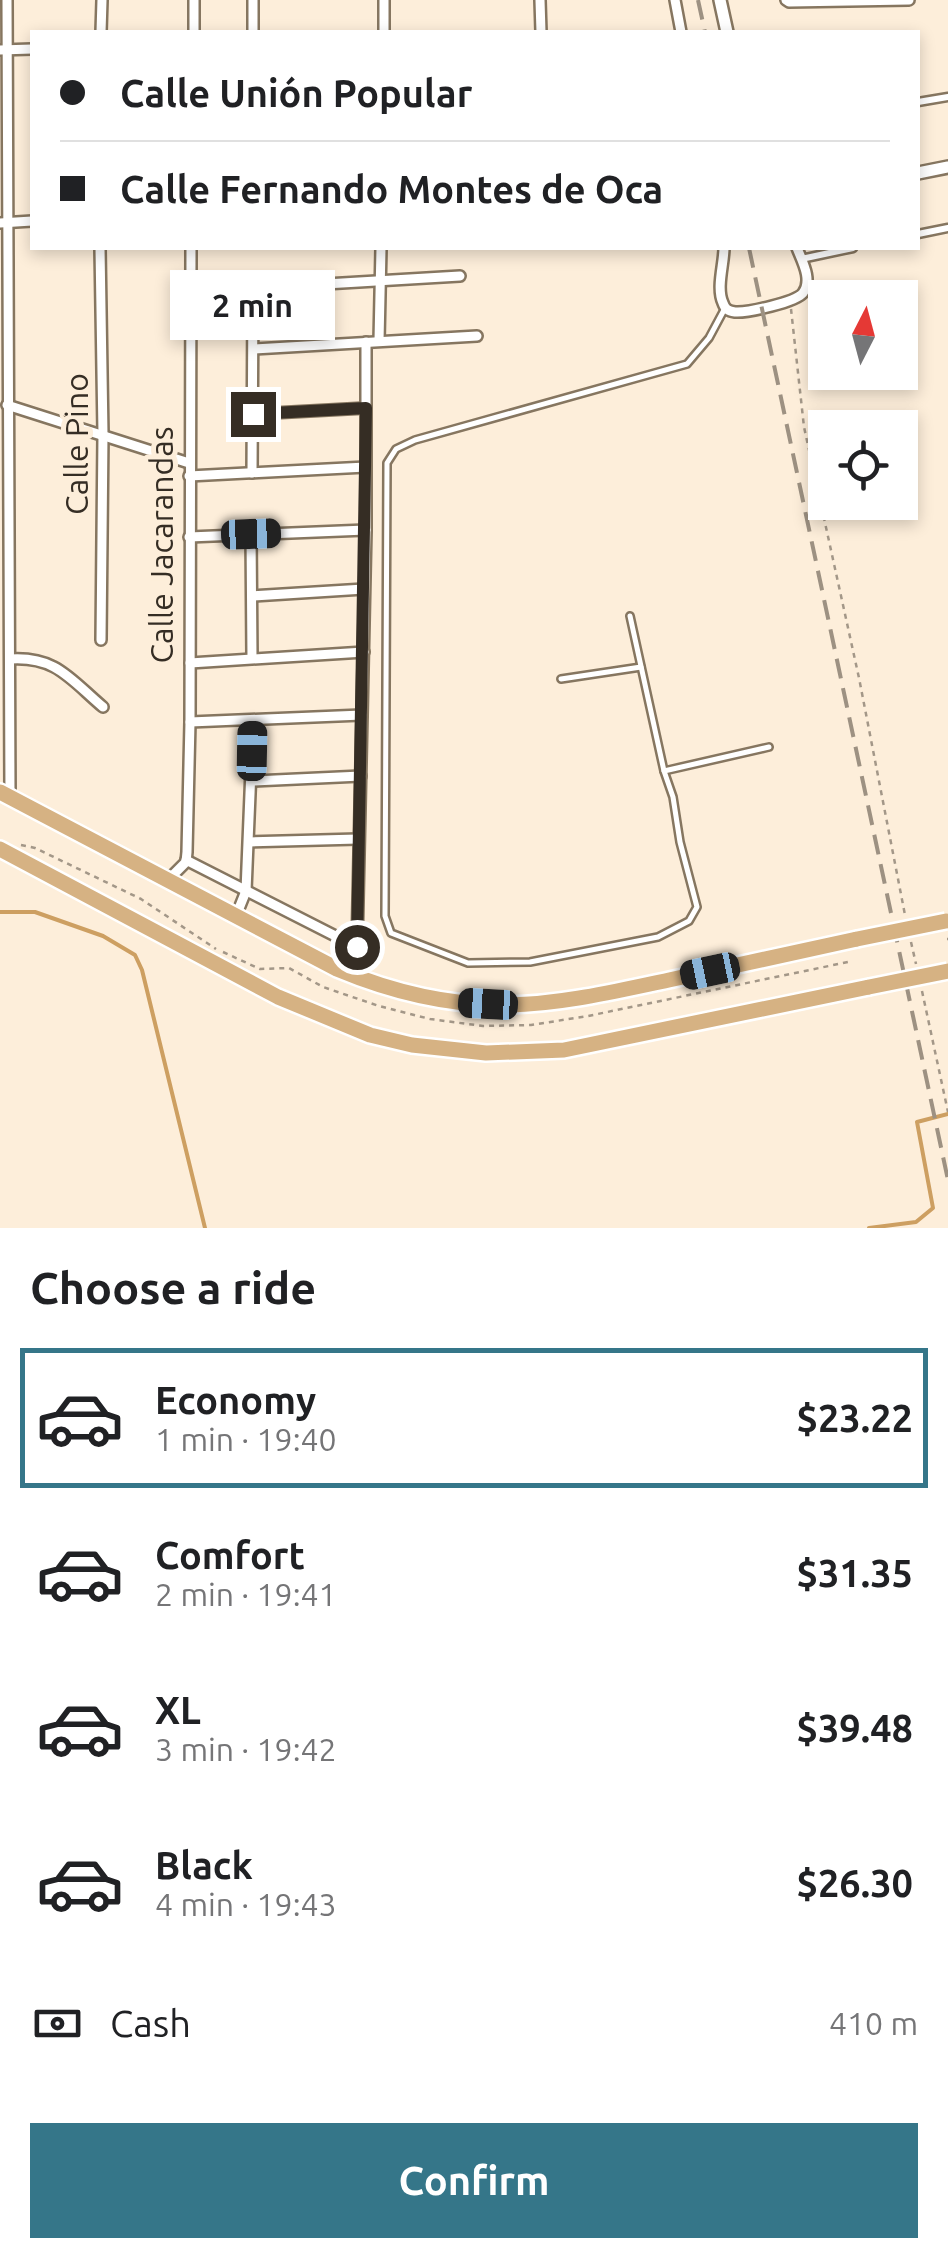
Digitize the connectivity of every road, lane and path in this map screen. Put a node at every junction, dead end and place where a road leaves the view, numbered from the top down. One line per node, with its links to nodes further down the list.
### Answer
1 (7, 0): 19 (street)
2 (102, 0): 11 (street)
3 (194, 0): 12 (street)
4 (253, 0): 13 (street)
5 (384, 0): 14 (street)
6 (540, 0): 15 (street)
7 (675, 0): 16 (street)
8 (720, 0): 17 (street)
9 (786, 0): 10 (street)
10 (909, 0)
11 (102, 30)
12 (194, 30)
13 (254, 30)
14 (384, 30)
15 (541, 30)
16 (681, 30)
17 (727, 30)
18 (30, 49): 19 (street)
19 (4, 50): 25 (street)
20 (948, 96): 21 (street)
21 (920, 102)
22 (948, 167): 23 (street)
23 (920, 173)
24 (30, 221): 25 (street)
25 (4, 223): 45 (street)
26 (948, 228): 27 (street)
27 (920, 234)
28 (100, 250): 48 (street, Calle Pino)
29 (191, 250): 38 (street, Calle Jacarandas)
30 (381, 250): 36 (street)
31 (724, 250): 40 (street)
32 (798, 250): 34 (street)
33 (844, 250): 34 (street)
34 (801, 259): 39 (street)
35 (460, 276): 36 (street)
36 (380, 282): 37 (street); 42 (street)
37 (253, 289): 38 (street); 44 (street)
38 (190, 292): 49 (street, Calle Jacarandas)
39 (790, 301): 40 (street); 87 (path)
40 (725, 308): 72 (lane)
41 (477, 336): 42 (street)
42 (379, 341): 43 (street)
43 (366, 342): 44 (street); 46 (street)
44 (254, 348): 47 (street)
45 (8, 405): 48 (street); 56 (street)
46 (366, 408): 47 (street); 50 (street)
47 (253, 414): 51 (street)
48 (103, 434): 49 (street); 60 (street, Calle Pino)
49 (189, 462): 52 (street, Calle Jacarandas)
50 (366, 467): 51 (street); 53 (street)
51 (252, 473): 52 (street)
52 (188, 476): 55 (street, Calle Jacarandas)
53 (366, 530): 54 (street); 57 (street)
54 (251, 534): 55 (street); 58 (street)
55 (189, 537): 64 (street, Calle Jacarandas)
56 (5, 547): 63 (street)
57 (364, 589): 58 (street); 61 (street)
58 (252, 596): 62 (street)
59 (630, 616): 65 (lane)
60 (100, 640)
61 (364, 652): 62 (street); 68 (street)
62 (252, 658): 64 (street)
63 (10, 660): 67 (street); 75 (street)
64 (190, 663): 70 (street, Calle Jacarandas)
65 (641, 667): 66 (lane); 72 (lane)
66 (561, 679)
67 (103, 706)
68 (362, 714): 69 (street); 73 (street)
69 (253, 721): 70 (street); 74 (street)
70 (190, 722): 80 (street, Calle Jacarandas)
71 (769, 747): 72 (lane)
72 (664, 771)
73 (361, 776): 74 (street); 76 (street)
74 (252, 781): 77 (street)
75 (5, 794): 83 (highway)
76 (358, 839): 77 (street); 89 (street)
77 (249, 842): 84 (street)
78 (18, 844): 90 (path)
79 (0, 849): 82 (highway)
80 (186, 860): 83 (street); 84 (street)
81 (0, 862): 82 (highway)
82 (32, 866): 91 (highway, bridge)
83 (168, 880): 85 (highway)
84 (246, 891): 85 (street); 89 (street)
85 (236, 917): 92 (highway)
86 (947, 921): 92 (highway, bridge)
87 (906, 922)
88 (910, 940): 93 (path)
89 (357, 947): 92 (street)
90 (848, 962)
91 (948, 971)
92 (365, 981)
93 (948, 1111)

